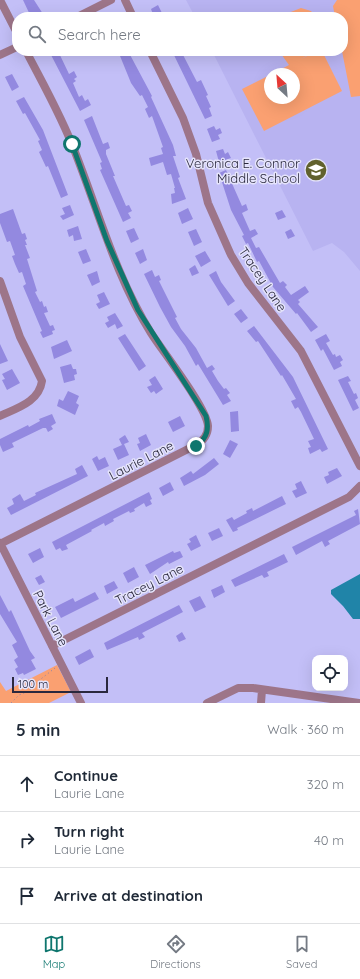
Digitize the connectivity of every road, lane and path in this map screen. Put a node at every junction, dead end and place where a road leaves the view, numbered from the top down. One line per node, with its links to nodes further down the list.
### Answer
1 (0, 0): 6 (street)
2 (111, 0): 4 (street)
3 (125, 0): 5 (street)
4 (87, 12)
5 (131, 12)
6 (12, 23)
7 (12, 49): 8 (street)
8 (0, 55)
9 (28, 56): 15 (street, Laurie Lane)
10 (152, 56): 13 (street, Tracey Lane)
11 (0, 281): 12 (street)
12 (0, 416)
13 (360, 466)
14 (360, 486): 16 (street, Tracey Lane)
15 (0, 543): 16 (street, Park Lane)
16 (52, 646): 20 (street, Park Lane)
17 (58, 667): 19 (path)
18 (262, 690): 21 (street); 22 (street); 23 (street)
19 (11, 703)
20 (81, 703)
21 (207, 703)
22 (261, 703)
23 (359, 703)

